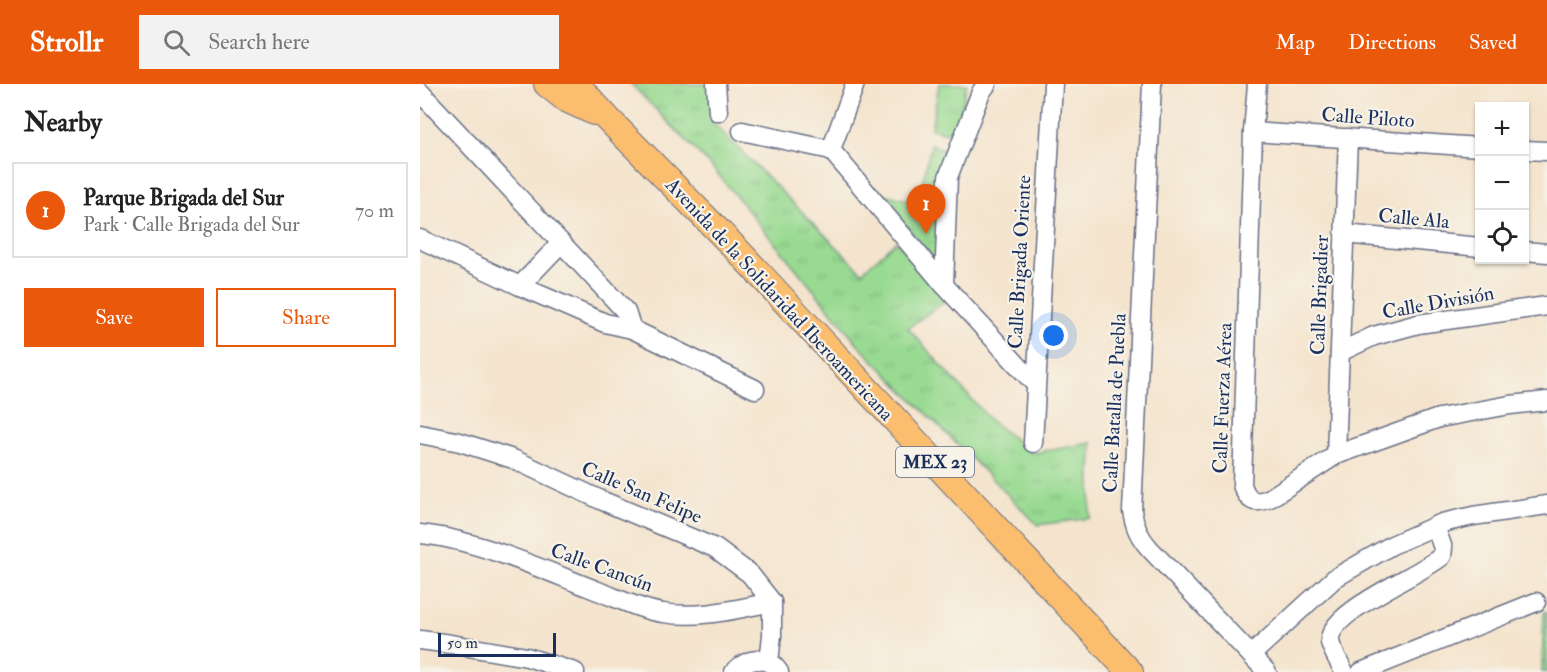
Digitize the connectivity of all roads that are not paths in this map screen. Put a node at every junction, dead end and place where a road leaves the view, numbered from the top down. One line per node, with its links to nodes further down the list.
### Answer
1 (547, 84): 11 (highway)
2 (576, 84): 11 (highway, Avenida de la Solidaridad Iberoamericana / MEX 23)
3 (716, 84): 10 (street)
4 (855, 84): 16 (street)
5 (1053, 84): 30 (street, Calle Brigada Oriente)
6 (1152, 84): 42 (street, Calle Batalla de Puebla)
7 (1257, 84): 13 (street, Calle Fuerza Aérea)
8 (981, 86): 25 (street)
9 (420, 92): 21 (street)
10 (717, 112)
11 (608, 119): 46 (highway, Avenida de la Solidaridad Iberoamericana / MEX 23)
12 (742, 132): 16 (street)
13 (1252, 132): 14 (street, Calle Piloto); 35 (street, Calle Fuerza Aérea)
14 (1347, 138): 15 (street, Calle Piloto); 19 (street, Calle Brigadier)
15 (1475, 147)
16 (831, 150): 25 (street)
17 (1529, 150): 18 (street)
18 (1547, 152)
19 (1344, 234): 22 (street, Calle Ala); 29 (street, Calle Brigadier)
20 (420, 239): 26 (street)
21 (561, 243): 26 (street); 28 (street)
22 (1475, 247)
23 (1529, 252): 24 (street)
24 (1547, 254)
25 (944, 285): 30 (street)
26 (520, 286): 28 (street)
27 (1547, 306): 29 (street, Calle División)
28 (632, 329): 31 (street)
29 (1340, 352): 35 (street, Calle Brigadier)
30 (1035, 384): 34 (street, Calle Brigada Oriente)
31 (755, 389)
32 (1547, 401): 35 (street, Calle Fuerza Aérea)
33 (420, 434): 39 (street, Calle San Felipe)
34 (1033, 443)
35 (1336, 455)
36 (1547, 506): 37 (street)
37 (1435, 526): 42 (street); 48 (street)
38 (420, 534): 39 (street, Calle Cancún)
39 (772, 602): 43 (street)
40 (1536, 602): 49 (street)
41 (420, 640): 44 (street)
42 (1251, 655): 47 (street, Calle Batalla de Puebla)
43 (774, 667): 45 (street)
44 (574, 672)
45 (734, 672)
46 (1130, 672)
47 (1267, 672)
48 (1344, 672)
49 (1361, 672)

